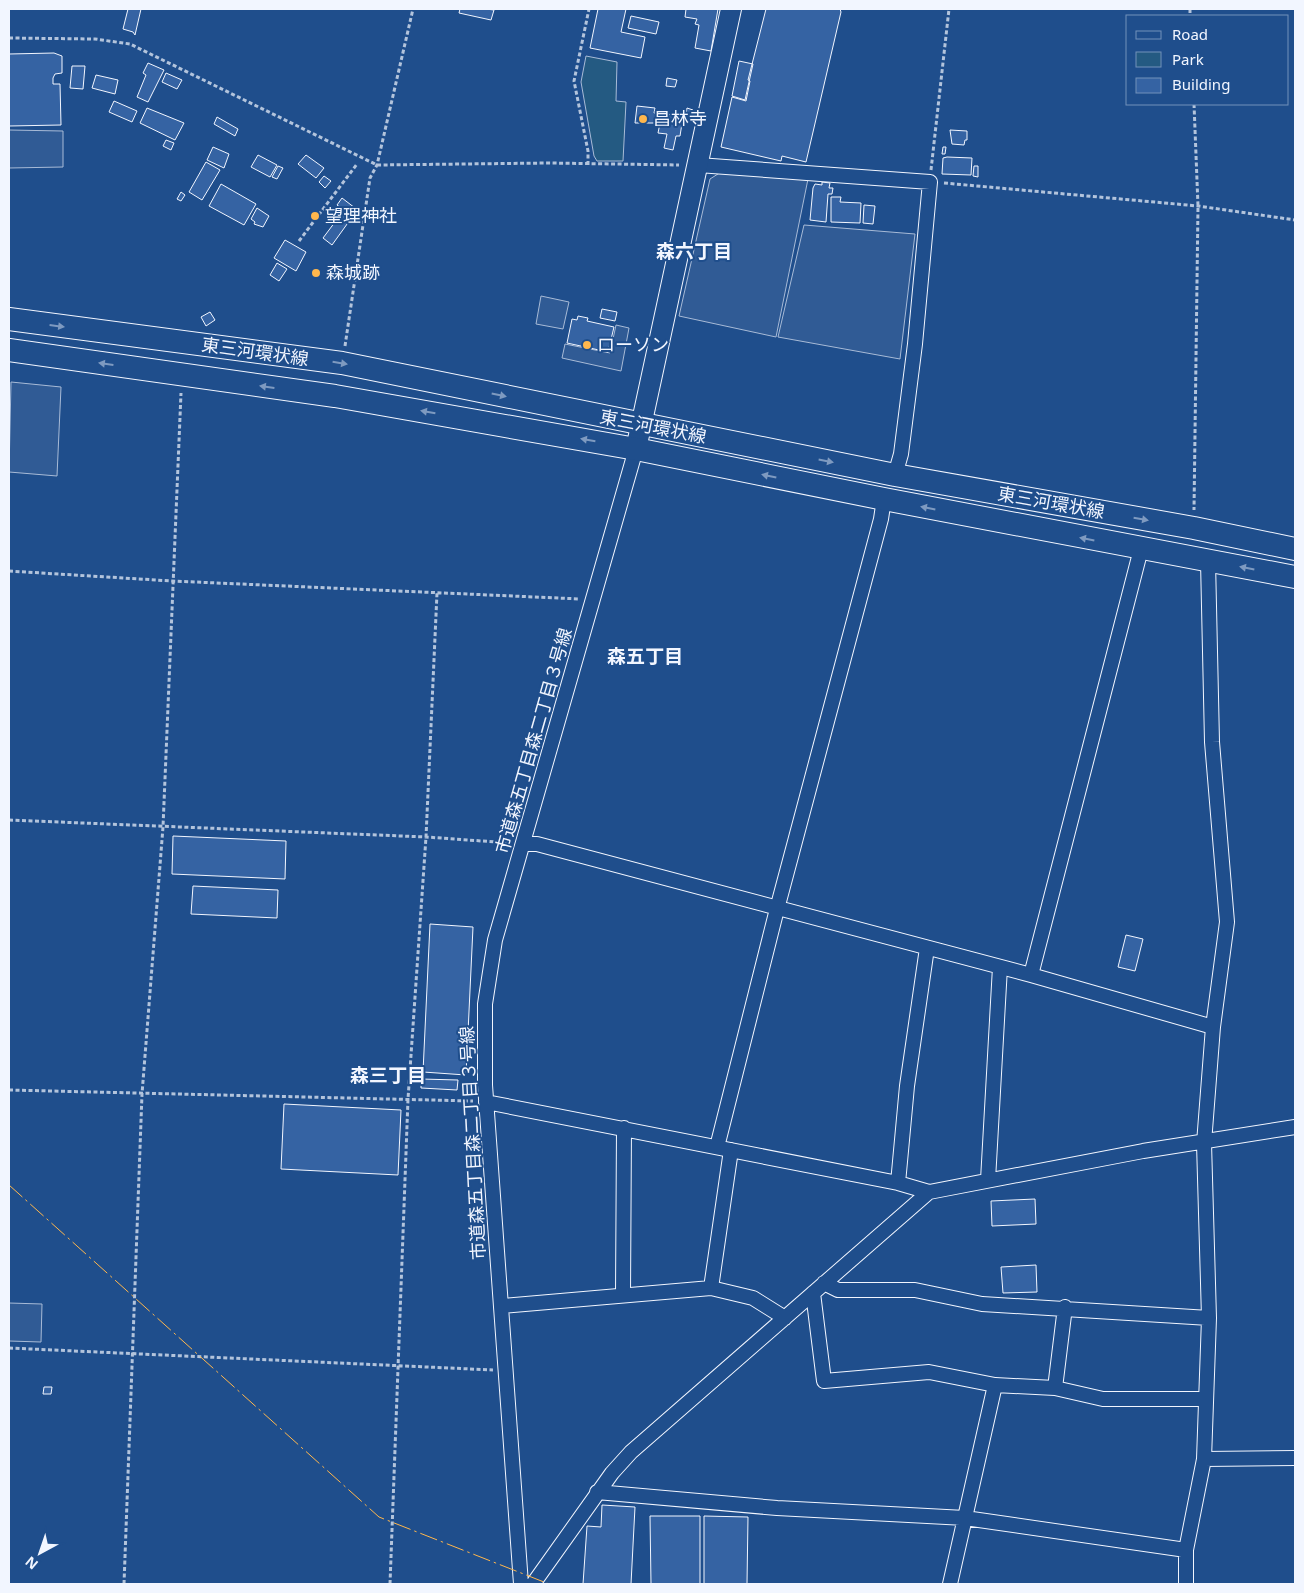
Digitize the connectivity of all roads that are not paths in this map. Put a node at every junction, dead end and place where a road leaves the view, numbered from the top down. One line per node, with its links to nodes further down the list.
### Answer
1 (731, 9): 2 (main road)
2 (698, 165): 5 (main road); 7 (street)
3 (9, 319): 5 (main road, 東三河環状線, one-way to 5)
4 (9, 350): 6 (main road, 東三河環状線, one-way to 4)
5 (641, 424): 6 (main road); 7 (main road, 東三河環状線, one-way to 7)
6 (636, 449): 8 (main road, 東三河環状線, one-way to 6); 13 (street, 市道森五丁目森二丁目３号線)
7 (895, 475): 10 (main road, 東三河環状線, one-way to 10)
8 (884, 500): 9 (main road, 東三河環状線, one-way to 8); 14 (street)
9 (1141, 549): 11 (main road, 東三河環状線); 17 (street)
10 (1295, 549)
11 (1208, 561): 12 (main road, 東三河環状線, one-way to 11); 18 (street)
12 (1295, 577)
13 (524, 844): 14 (street); 19 (street, 市道森五丁目森二丁目３号線)
14 (777, 909): 15 (street); 23 (street)
15 (927, 948): 16 (street); 25 (street)
16 (1000, 967): 17 (street); 24 (street)
17 (1031, 975): 18 (street)
18 (1213, 1027): 22 (street)
19 (486, 1102): 21 (street); 31 (street, 市道森五丁目森二丁目３号線)
20 (1295, 1127): 22 (street)
21 (624, 1128): 23 (street); 30 (street)
22 (1204, 1143): 24 (street); 34 (street)
23 (724, 1149): 25 (street); 28 (street)
24 (988, 1180): 26 (street)
25 (898, 1183): 26 (street)
26 (929, 1192): 27 (street)
27 (824, 1284): 29 (street); 32 (street)
28 (712, 1288): 30 (street); 33 (street)
29 (813, 1293): 33 (street); 35 (street)
30 (623, 1294): 31 (street)
31 (502, 1306): 43 (street, 市道森五丁目森二丁目３号線)
32 (1065, 1307): 34 (street); 36 (street)
33 (785, 1318): 40 (street)
34 (1209, 1318): 37 (street)
35 (995, 1385): 36 (street); 41 (street)
36 (1055, 1388): 37 (street)
37 (1206, 1399): 39 (street)
38 (1295, 1458): 39 (street)
39 (1204, 1459): 42 (street)
40 (597, 1492): 41 (street); 44 (street)
41 (964, 1518): 42 (street); 45 (street)
42 (1186, 1550): 46 (street)
43 (521, 1584)
44 (533, 1584)
45 (950, 1584)
46 (1186, 1584)

